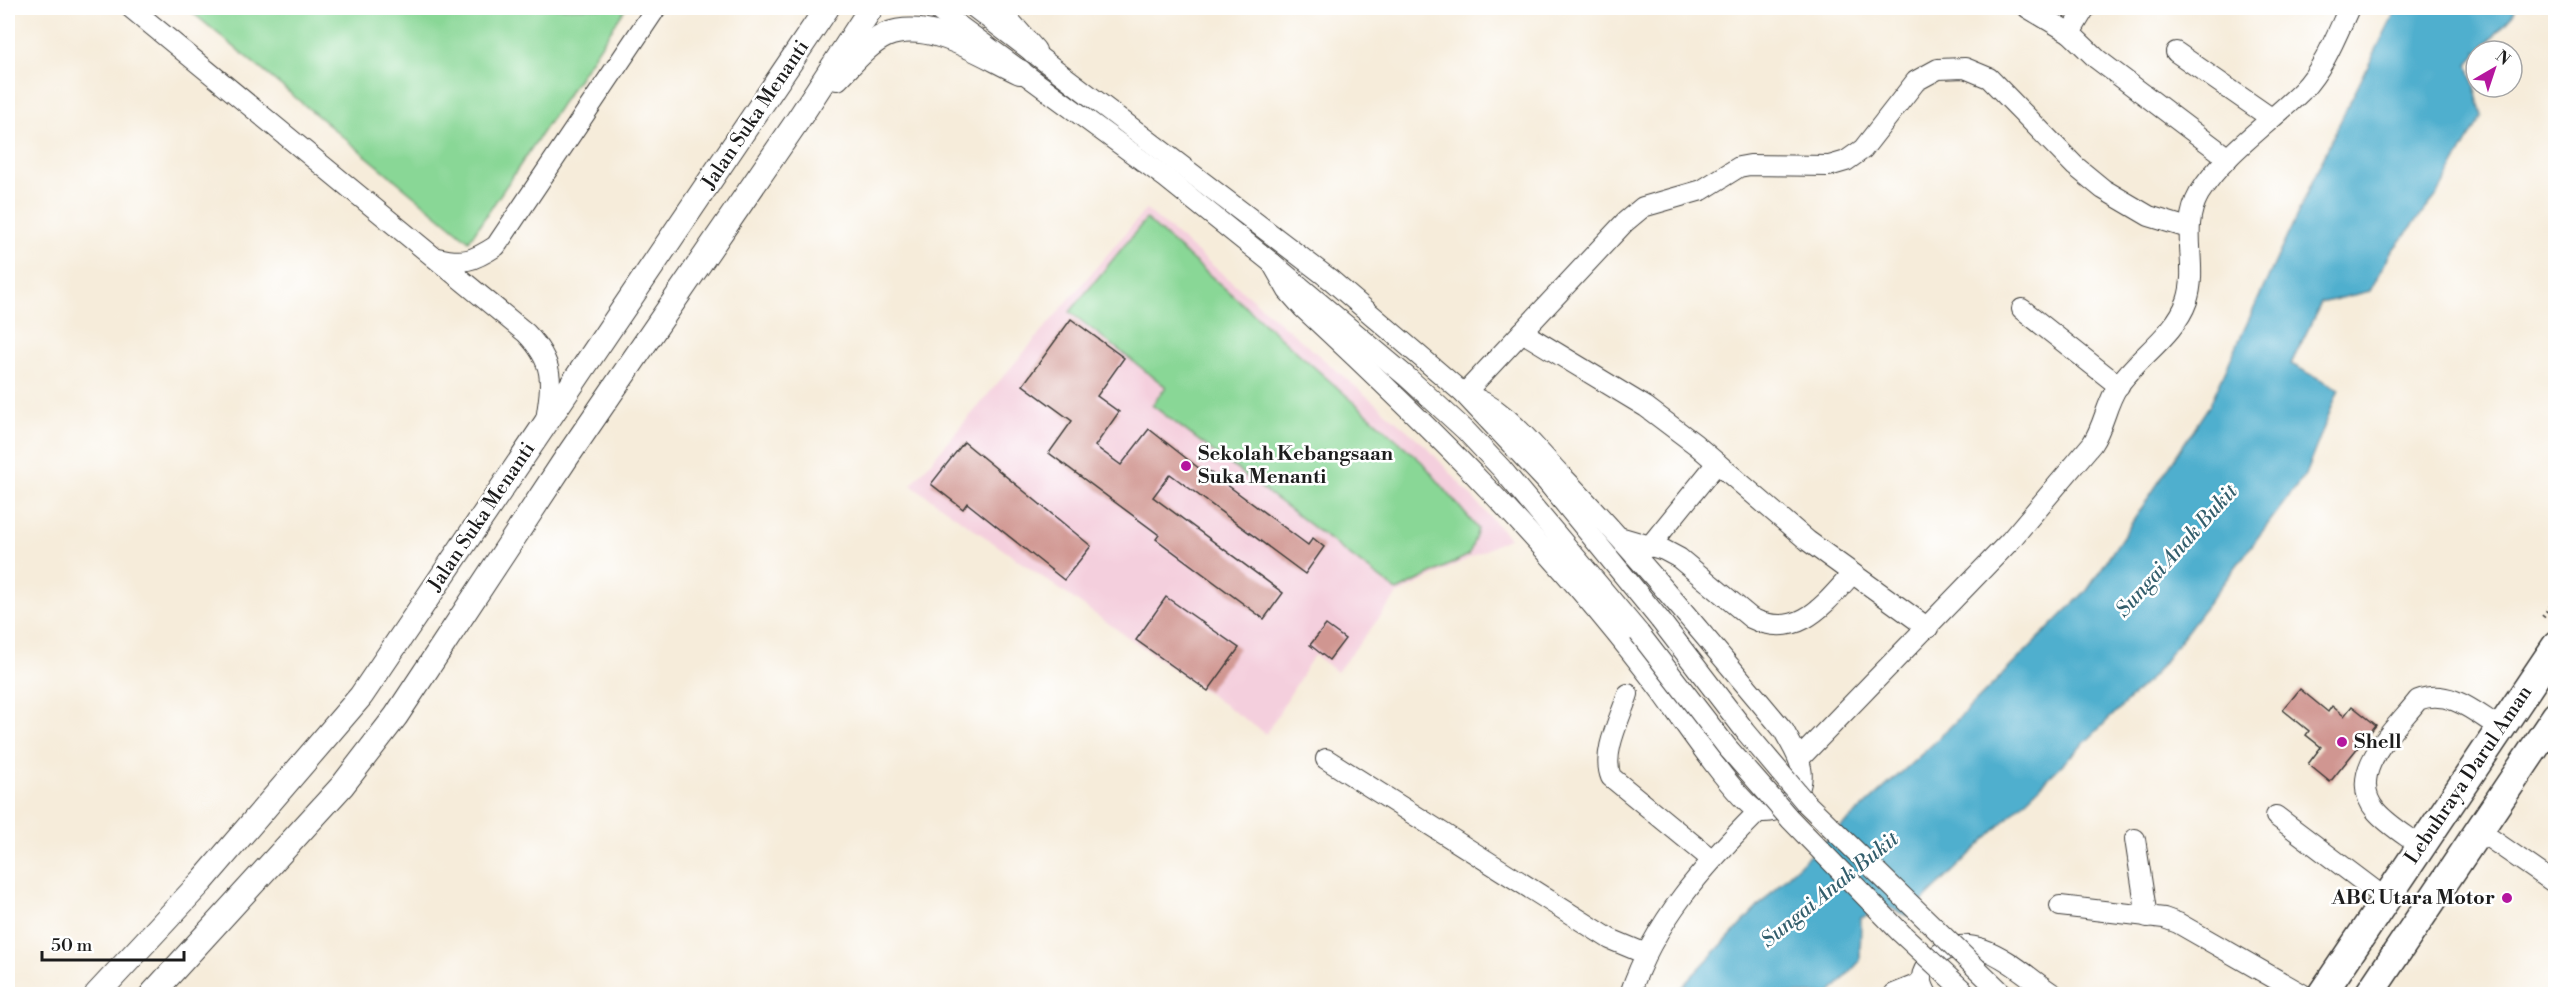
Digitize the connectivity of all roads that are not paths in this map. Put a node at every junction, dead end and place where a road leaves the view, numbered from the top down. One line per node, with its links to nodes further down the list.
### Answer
1 (130, 8): 21 (street)
2 (656, 8): 21 (street)
3 (812, 8): 13 (main road)
4 (827, 8): 13 (main road, Jalan Suka Menanti)
5 (871, 8): 18 (main road, Jalan Suka Menanti)
6 (935, 8): 16 (street)
7 (975, 8): 14 (street)
8 (996, 8): 14 (main road)
9 (2028, 8): 12 (street)
10 (2085, 8): 12 (street)
11 (2349, 8): 17 (street)
12 (2070, 33): 19 (street)
13 (805, 43): 27 (main road, Jalan Suka Menanti)
14 (1034, 51): 26 (street)
15 (2175, 52): 17 (street)
16 (1020, 72): 18 (main road); 22 (street)
17 (2271, 118): 19 (street)
18 (798, 120): 54 (main road, Jalan Suka Menanti)
19 (2228, 158): 20 (street)
20 (2188, 228): 24 (street); 25 (street)
21 (435, 258): 27 (street)
22 (1272, 262): 40 (street); 57 (street, bridge)
23 (2022, 309): 25 (street)
24 (1522, 332): 26 (street); 28 (street)
25 (2119, 386): 32 (street)
26 (1464, 394): 29 (street); 58 (street, bridge)
27 (546, 423): 53 (main road, Jalan Suka Menanti)
28 (1717, 463): 30 (street); 31 (street)
29 (1620, 537): 30 (street); 39 (street)
30 (1649, 547): 31 (street)
31 (1852, 574): 32 (street)
32 (1928, 628): 39 (street)
33 (2556, 646): 36 (highway, Lebuhraya Darul Aman)
34 (1628, 694): 45 (street)
35 (2556, 716): 37 (highway, Lebuhraya Darul Aman)
36 (2500, 728): 44 (highway, Lebuhraya Darul Aman); 44 (street)
37 (2547, 746): 42 (highway, Lebuhraya Darul Aman)
38 (1326, 759): 50 (street)
39 (1798, 759): 40 (street)
40 (1758, 812): 45 (street)
41 (2276, 816): 47 (street)
42 (2478, 830): 46 (street); 52 (highway, Lebuhraya Darul Aman)
43 (2135, 839): 49 (street)
44 (2420, 846): 47 (highway, Lebuhraya Darul Aman)
45 (1711, 859): 50 (street)
46 (2556, 884)
47 (2386, 899): 61 (highway, Lebuhraya Darul Aman)
48 (2060, 906): 49 (street)
49 (2147, 917): 60 (street)
50 (1646, 954): 55 (street)
51 (1924, 989): 56 (street); 59 (street)
52 (2377, 992)
53 (97, 994)
54 (152, 994)
55 (1630, 994)
56 (1894, 994)
57 (1966, 994)
58 (2003, 994)
59 (2053, 994)
60 (2302, 994)
61 (2322, 994)

